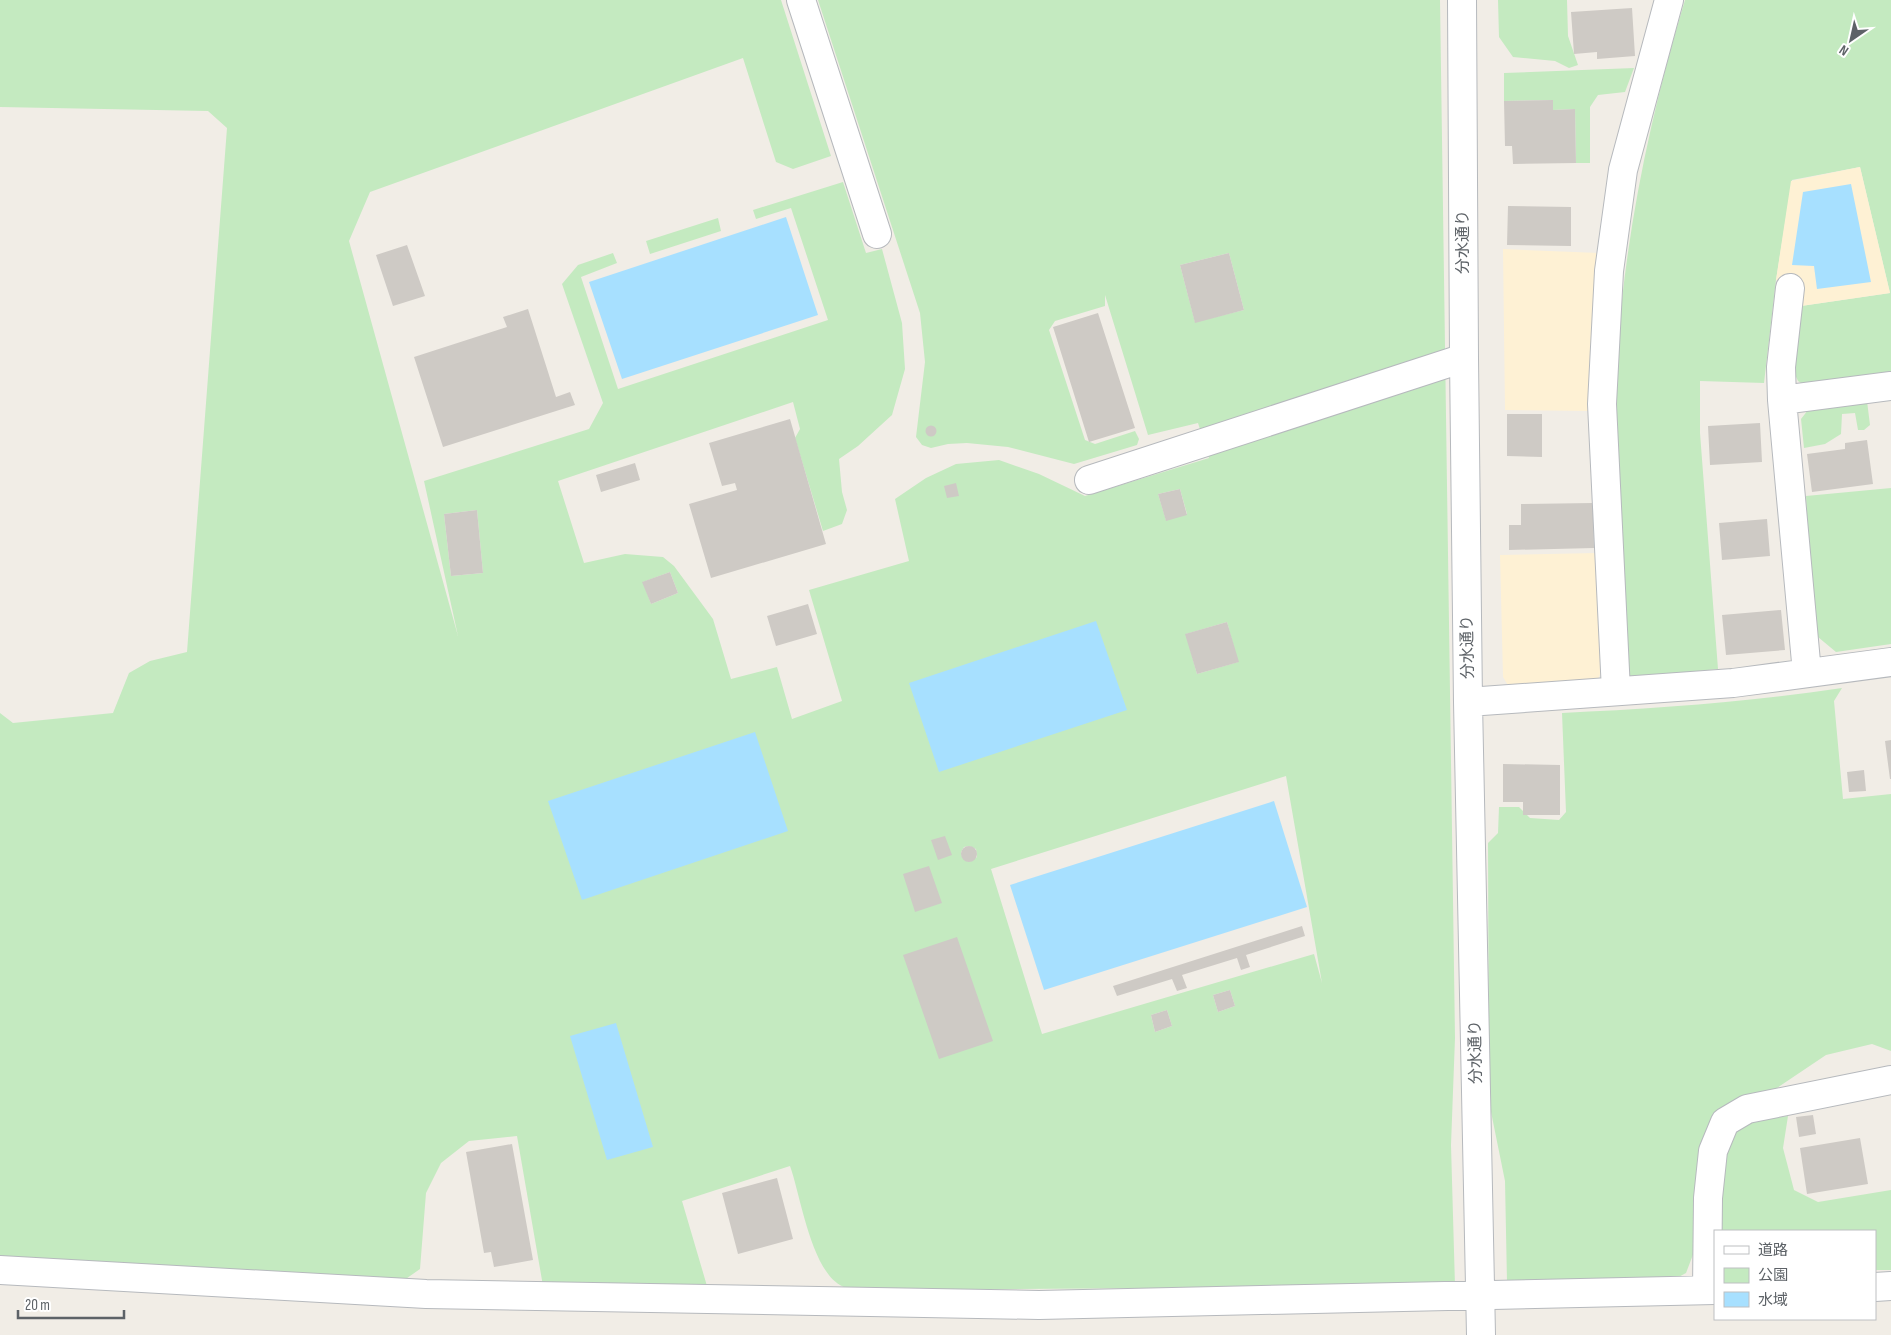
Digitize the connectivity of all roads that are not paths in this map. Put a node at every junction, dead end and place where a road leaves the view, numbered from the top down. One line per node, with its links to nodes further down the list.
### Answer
1 (801, 0): 4 (street)
2 (1462, 0): 6 (street, 分水通り)
3 (1669, 0): 12 (street)
4 (877, 234)
5 (1790, 288): 8 (street)
6 (1464, 358): 9 (street); 13 (street, 分水通り)
7 (1891, 386): 8 (street)
8 (1782, 400): 11 (street)
9 (1088, 480)
10 (1891, 662): 11 (street)
11 (1807, 673): 12 (street)
12 (1616, 691): 13 (street)
13 (1468, 702): 19 (street, 分水通り)
14 (1891, 1080): 18 (street)
15 (0, 1270): 19 (street)
16 (1891, 1286): 17 (street)
17 (1876, 1287)
18 (1711, 1290): 19 (street)
19 (1481, 1295): 20 (street, 分水通り)
20 (1481, 1335)

